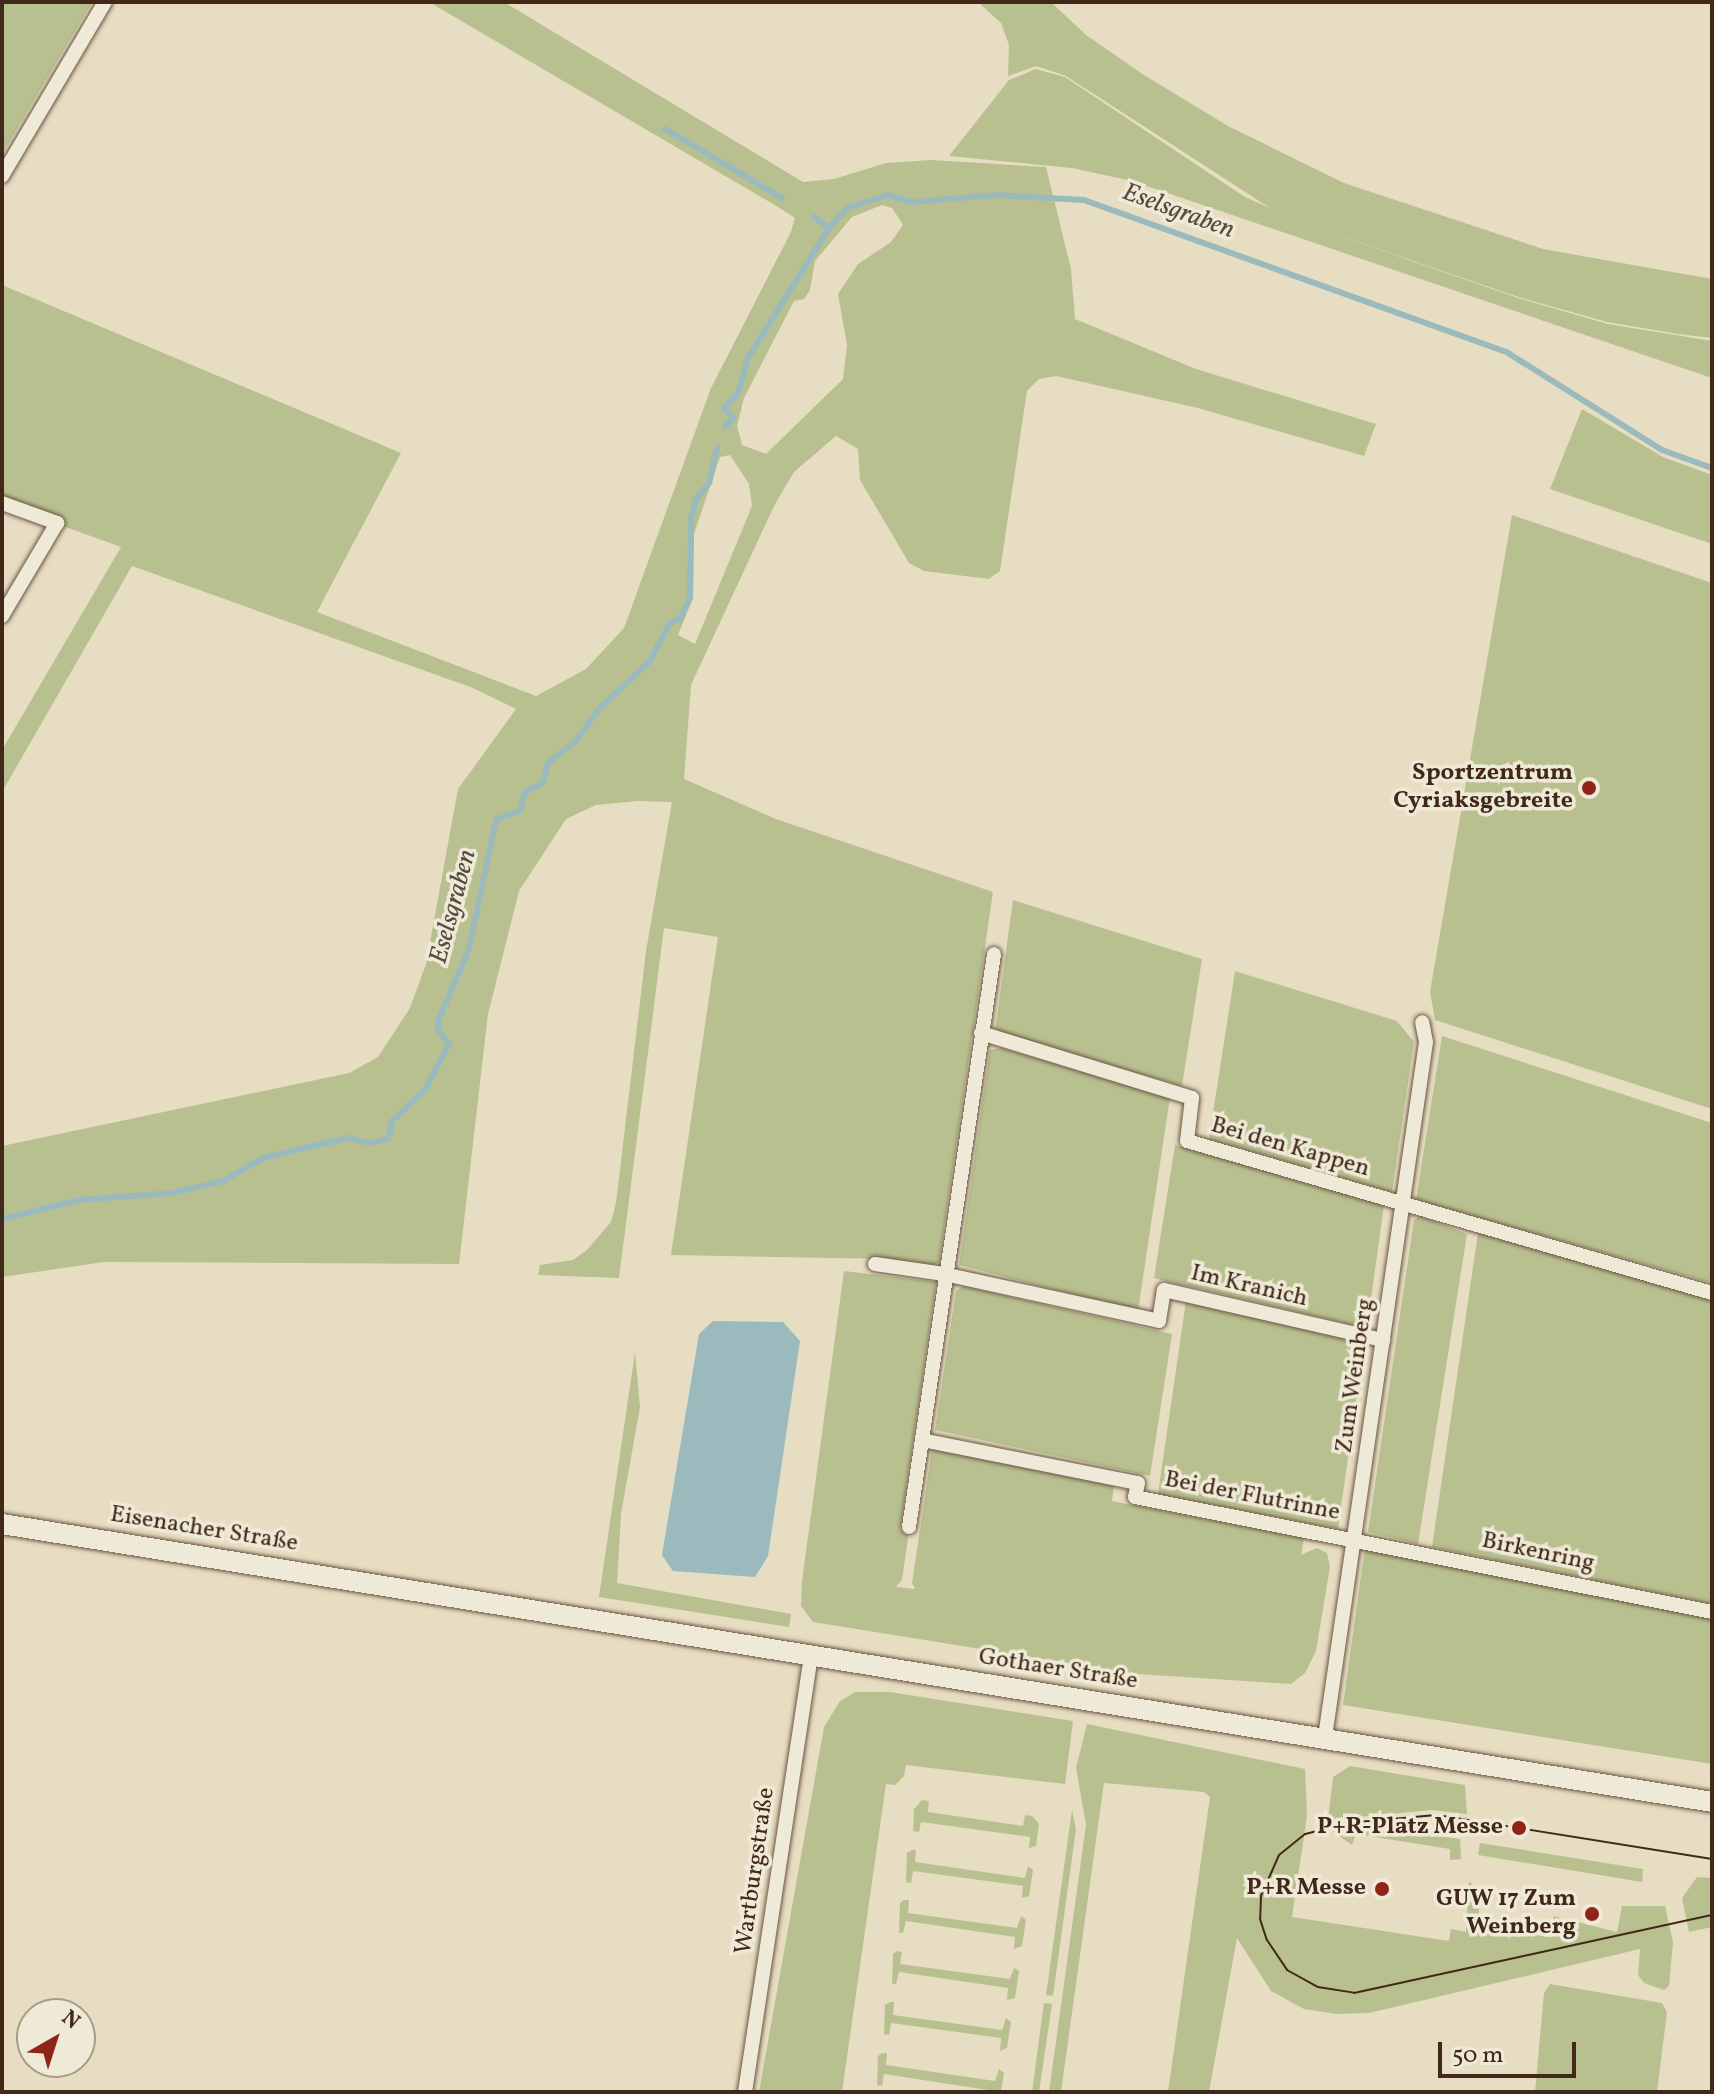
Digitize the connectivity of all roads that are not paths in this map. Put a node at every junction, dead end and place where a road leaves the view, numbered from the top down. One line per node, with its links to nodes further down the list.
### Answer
1 (105, 2): 2 (street)
2 (2, 176)
3 (2, 503): 4 (street)
4 (2, 616)
5 (994, 954): 7 (street)
6 (1422, 1022): 8 (street, Zum Weinberg)
7 (981, 1033): 8 (street, Bei den Kappen); 10 (street)
8 (1403, 1203): 11 (street); 12 (street, Zum Weinberg)
9 (875, 1264): 10 (street)
10 (944, 1274): 12 (street, Im Kranich); 13 (street)
11 (1712, 1293)
12 (1383, 1340): 16 (street, Zum Weinberg)
13 (922, 1440): 15 (street); 16 (street, Bei der Flutrinne)
14 (2, 1524): 17 (main road, Eisenacher Straße)
15 (909, 1527)
16 (1355, 1539): 18 (street, Birkenring); 20 (street, Zum Weinberg)
17 (397, 1588): 19 (main road, Gothaer Straße)
18 (1712, 1612)
19 (811, 1657): 20 (main road, Gothaer Straße); 22 (street, Wartburgstraße)
20 (1325, 1737): 21 (main road, Gothaer Straße)
21 (1712, 1802)
22 (745, 2092)

